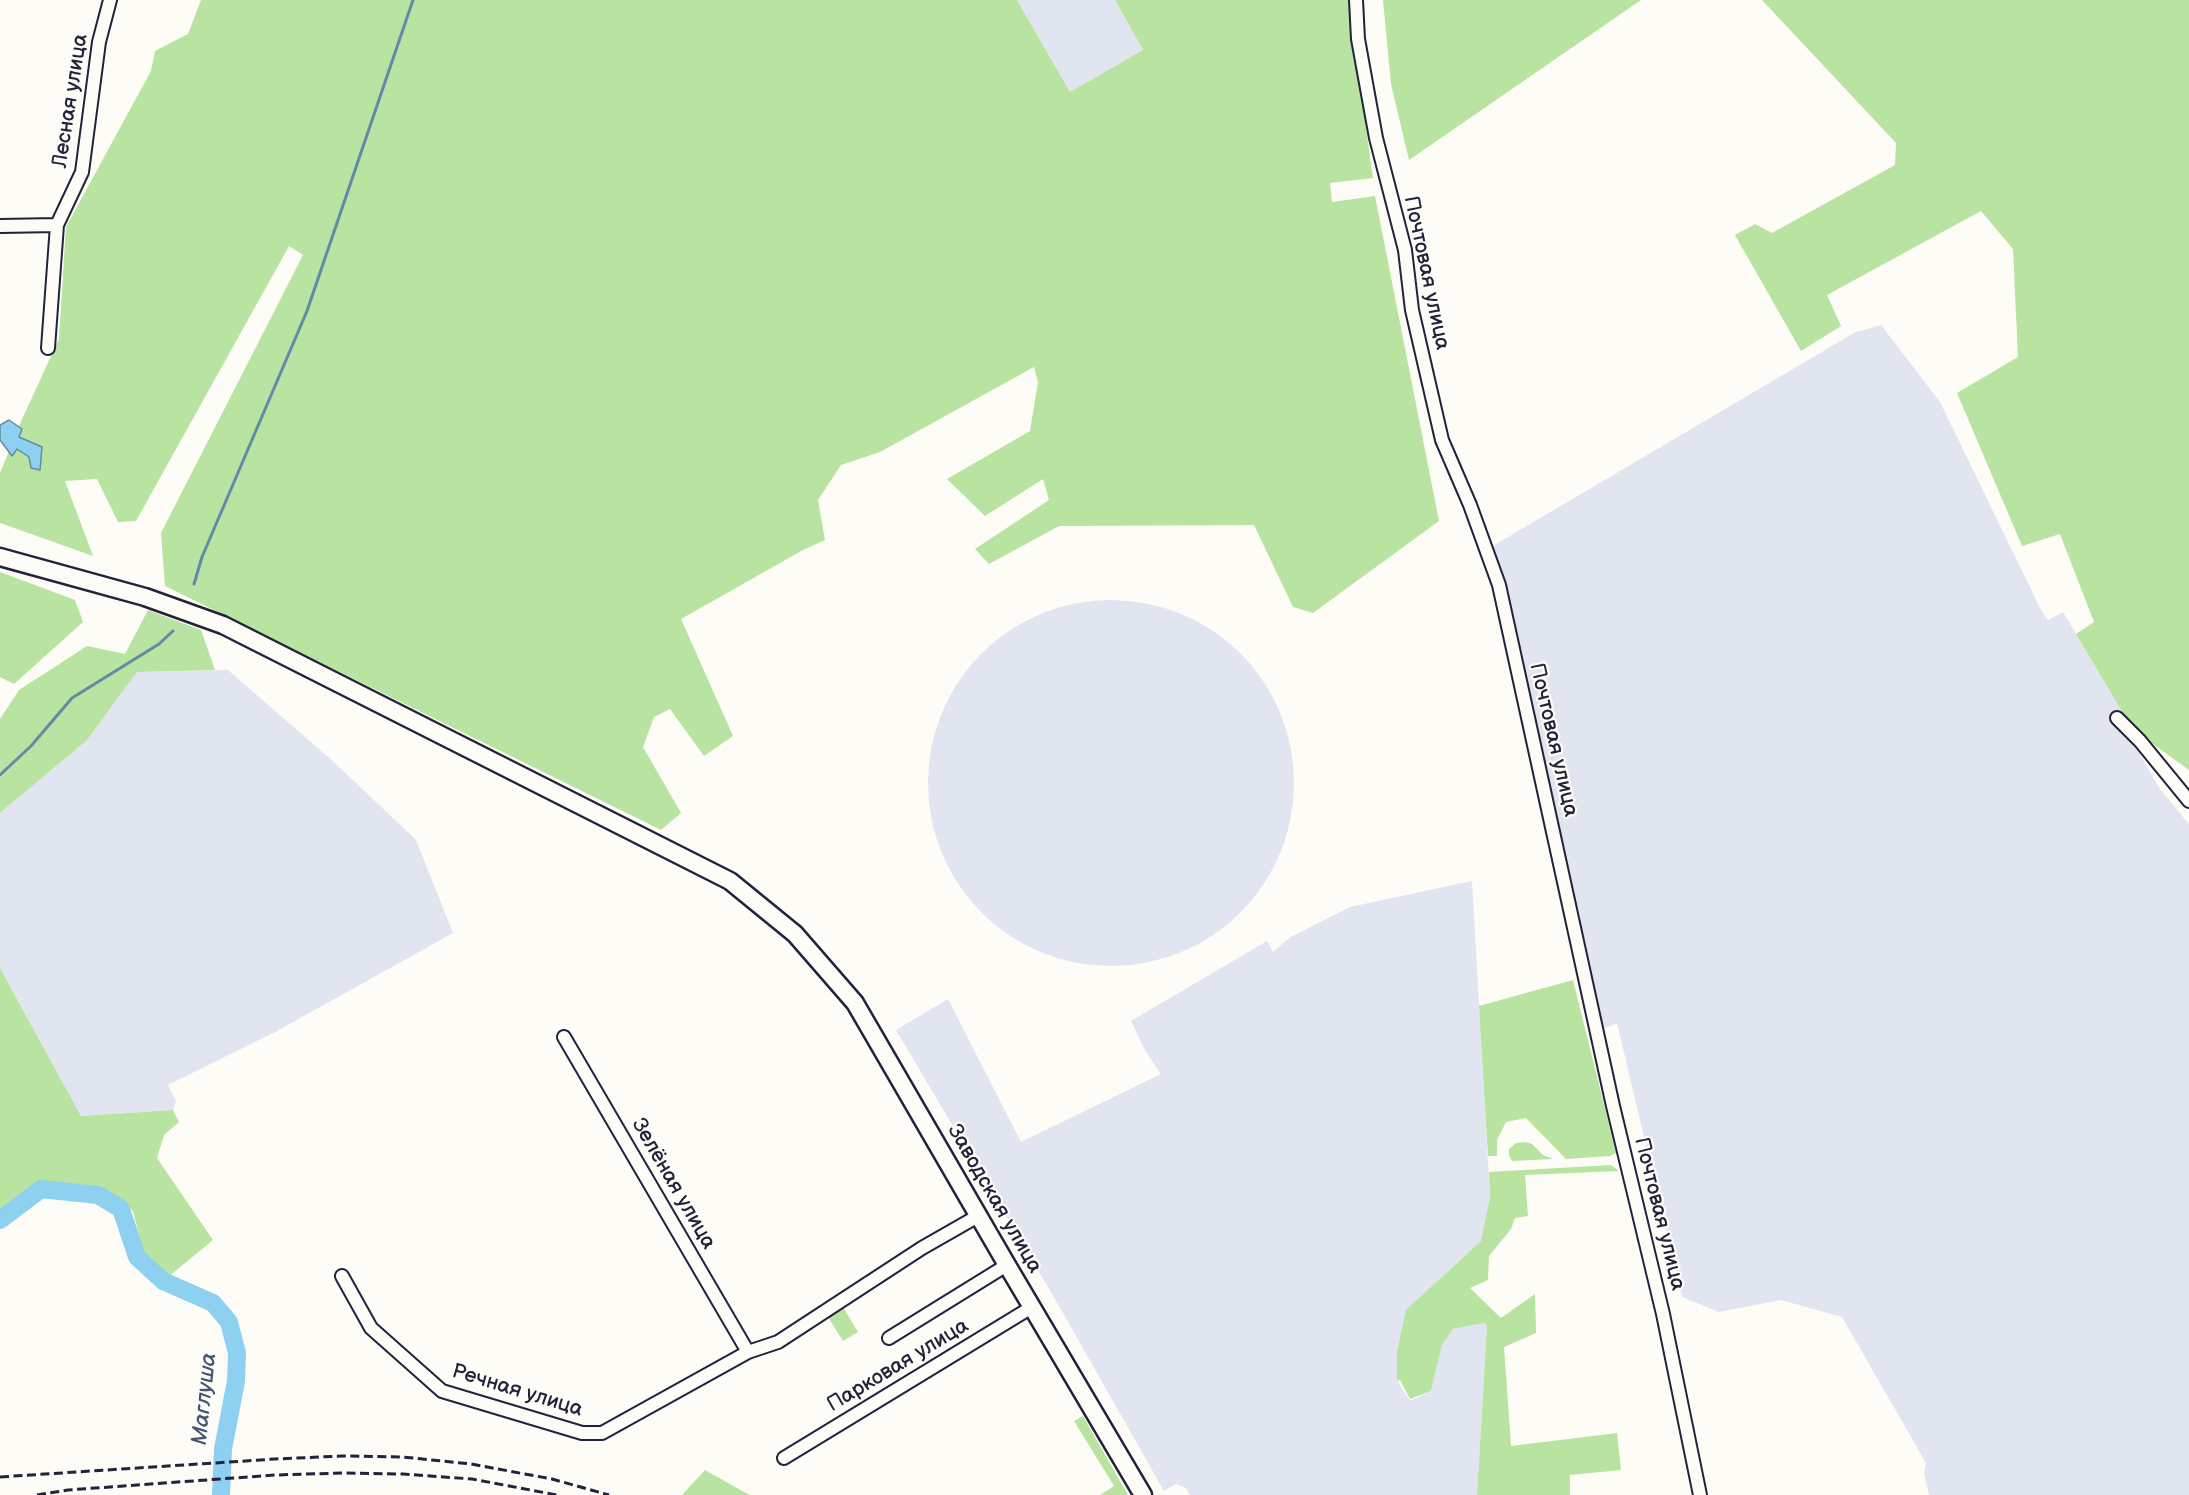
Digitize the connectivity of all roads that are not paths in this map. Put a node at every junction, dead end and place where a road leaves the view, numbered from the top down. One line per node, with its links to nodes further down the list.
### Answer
1 (110, 0): 3 (street, Лесная улица)
2 (1356, 0): 18 (street, Почтовая улица)
3 (57, 225): 4 (street); 5 (street, Лесная улица)
4 (0, 226)
5 (48, 348)
6 (0, 557): 10 (main road, Заводская улица)
7 (2117, 718): 8 (street)
8 (2189, 801)
9 (564, 1036): 15 (street, Зелёная улица)
10 (978, 1216): 11 (main road, Заводская улица); 15 (street)
11 (1007, 1265): 13 (main road, Заводская улица); 14 (street)
12 (342, 1276): 15 (street, Речная улица)
13 (1032, 1307): 16 (street, Парковая улица); 17 (main road, Заводская улица)
14 (889, 1338)
15 (748, 1352)
16 (784, 1458)
17 (1143, 1495)
18 (1700, 1495)

